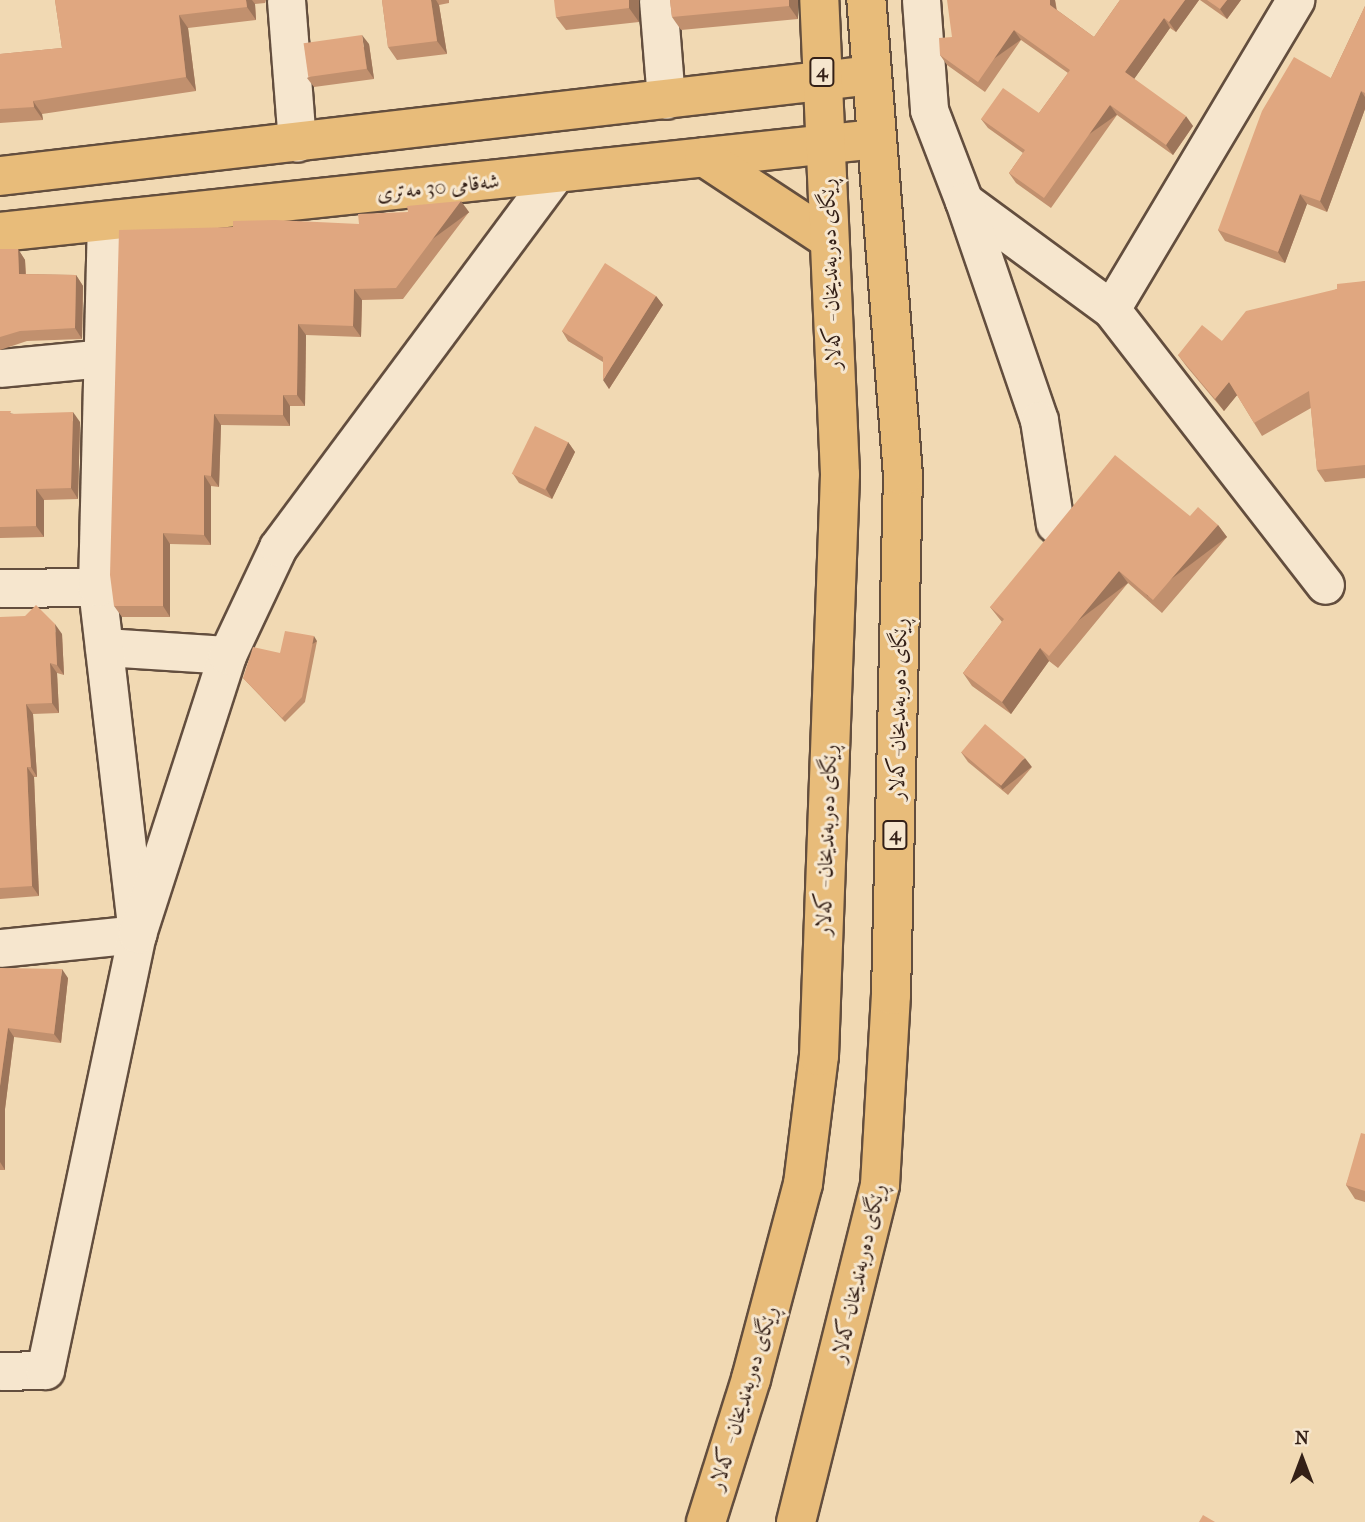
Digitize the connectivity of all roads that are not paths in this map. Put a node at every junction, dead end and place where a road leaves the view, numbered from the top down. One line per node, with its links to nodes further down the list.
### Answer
1 (286, 0): 11 (street)
2 (658, 0): 9 (street)
3 (819, 0): 8 (main road, 4)
4 (866, 0): 7 (main road, 4)
5 (921, 0): 16 (street)
6 (1295, 0): 20 (street)
7 (871, 75): 8 (main road); 10 (main road, 4)
8 (822, 81): 9 (main road); 12 (main road, 4)
9 (683, 98): 11 (main road); 13 (main road)
10 (876, 139): 12 (main road, شەقامی 30 مەتری); 33 (main road, ڕێگای دەربەندیخان-کەلار / 4)
11 (297, 143): 15 (main road)
12 (826, 144): 13 (main road, شەقامی 30 مەتری); 19 (main road, ڕێگای دەربەندیخان - کەلار / 4)
13 (704, 157): 14 (main road, شەقامی 30 مەتری); 19 (main road)
14 (555, 174): 17 (main road, شەقامی 30 مەتری); 28 (street)
15 (0, 176)
16 (964, 201): 20 (street); 23 (street)
17 (106, 221): 18 (main road, شەقامی 30 مەتری); 21 (street)
18 (0, 232)
19 (827, 238): 32 (main road, ڕێگای دەربەندیخان - کەلار / 4)
20 (1111, 309): 24 (street)
21 (103, 358): 22 (street); 26 (street)
22 (0, 368)
23 (1055, 524)
24 (1325, 584)
25 (0, 587): 26 (street)
26 (97, 587): 27 (street)
27 (104, 647): 28 (street); 29 (street)
28 (227, 655): 29 (street)
29 (136, 934): 30 (street); 31 (street)
30 (0, 948)
31 (0, 1371)
32 (706, 1522)
33 (796, 1522)

